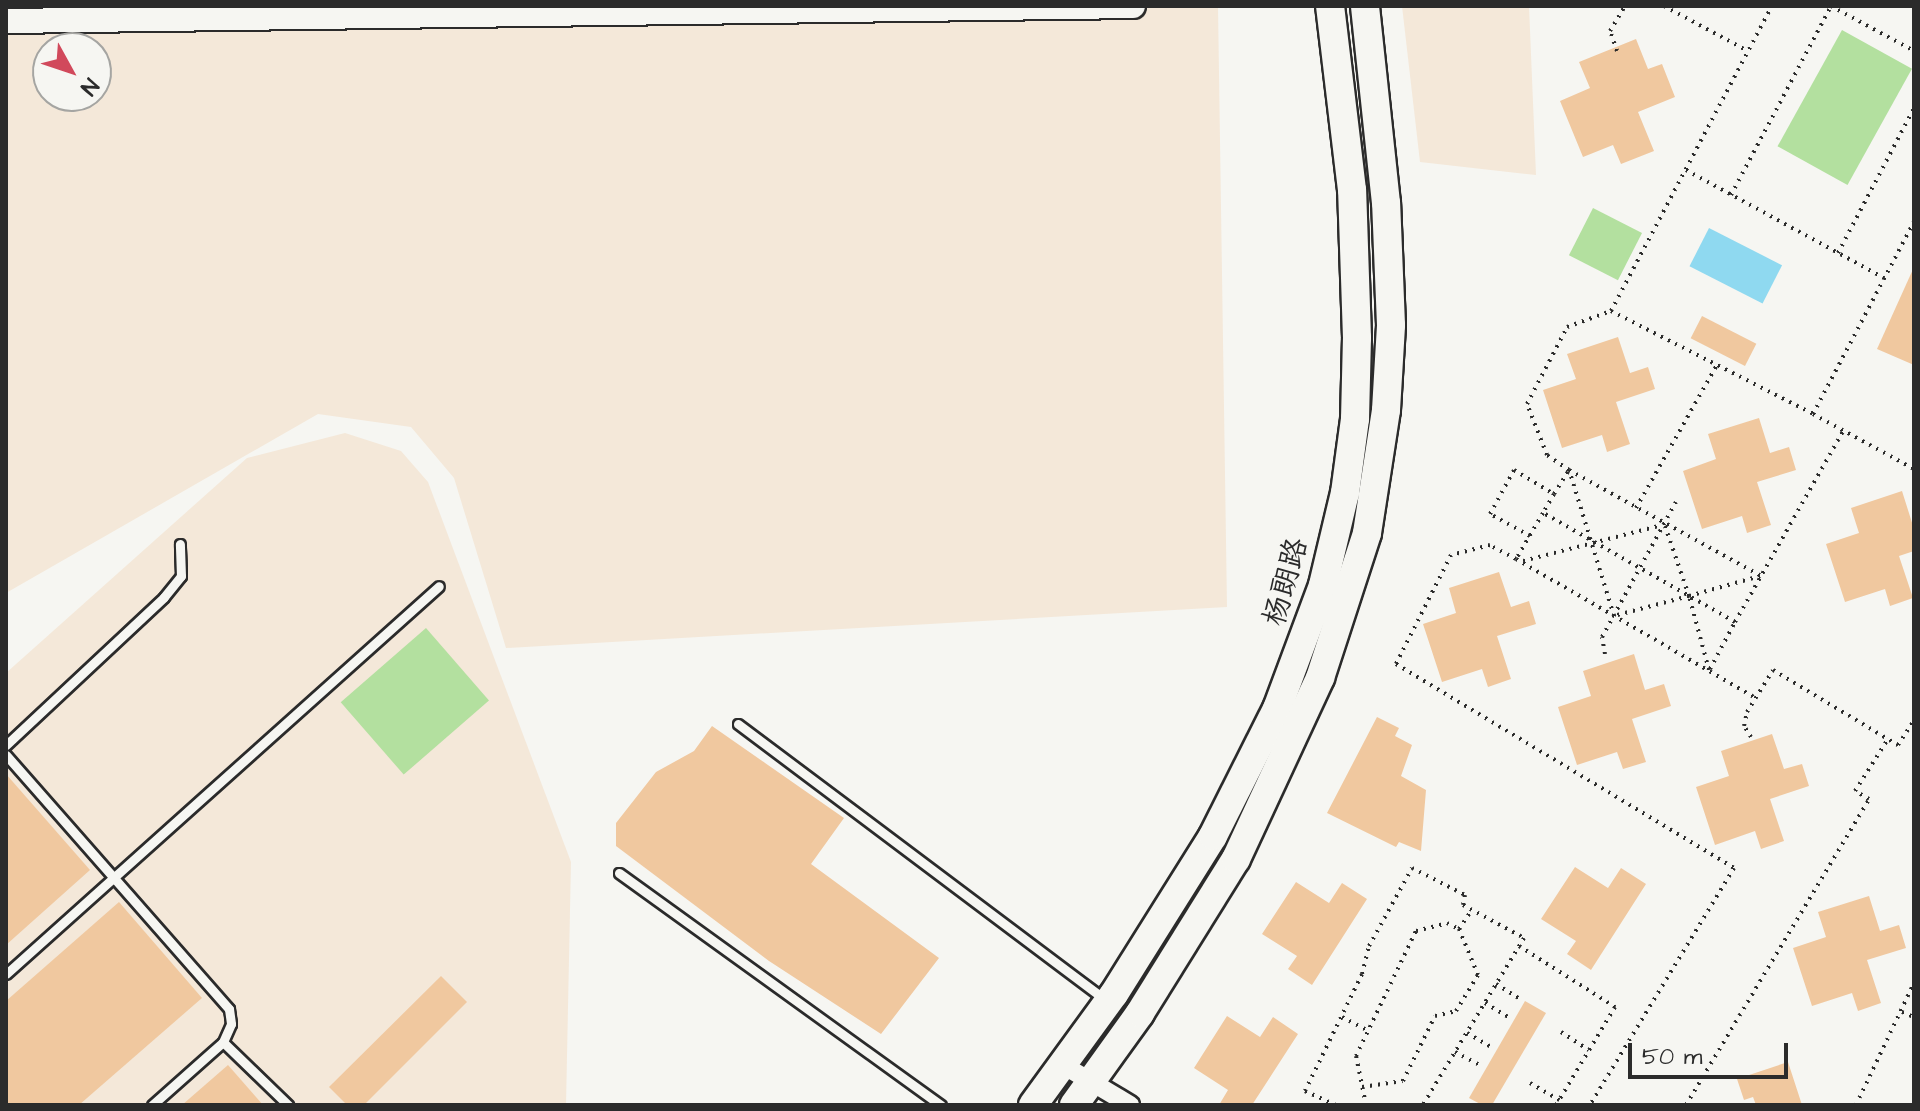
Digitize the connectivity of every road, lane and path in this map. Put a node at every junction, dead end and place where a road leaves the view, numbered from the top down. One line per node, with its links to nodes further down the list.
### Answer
1 (1133, 6): 8 (street)
2 (1330, 6): 57 (main road, 杨朗路)
3 (1365, 6): 74 (main road, 杨朗路)
4 (1625, 6): 9 (path)
5 (1664, 6): 10 (path)
6 (1772, 6): 10 (path)
7 (1831, 6): 11 (path); 14 (path)
8 (6, 21)
9 (1617, 51)
10 (1748, 51): 13 (path)
11 (1914, 51)
12 (1914, 108): 16 (path)
13 (1686, 170): 14 (path); 18 (path)
14 (1731, 196): 16 (path)
15 (1914, 222): 17 (path)
16 (1838, 253): 17 (path)
17 (1885, 278): 20 (path)
18 (1611, 311): 19 (path); 23 (path)
19 (1717, 365): 20 (path); 26 (path)
20 (1813, 414): 21 (path)
21 (1843, 431): 22 (path); 34 (path)
22 (1914, 469)
23 (1569, 470): 24 (path); 26 (path); 30 (path)
24 (1554, 494): 27 (path); 29 (path)
25 (1676, 502): 28 (path)
26 (1636, 508): 28 (path)
27 (1543, 513): 29 (path); 30 (path)
28 (1664, 524): 30 (path); 33 (path); 34 (path); 36 (path)
29 (1530, 536): 32 (path)
30 (1592, 543): 32 (path); 33 (path); 37 (path)
31 (180, 544): 46 (lane)
32 (1519, 561): 37 (path); 88 (path)
33 (1640, 568): 36 (path); 37 (path)
34 (1761, 576): 36 (path); 38 (path)
35 (439, 586): 49 (lane)
36 (1689, 596): 37 (path); 38 (path); 40 (path)
37 (1614, 616): 39 (path); 40 (path)
38 (1735, 622): 40 (path)
39 (1605, 654)
40 (1709, 670): 41 (path)
41 (1756, 698): 44 (path); 45 (path)
42 (1914, 720): 45 (path)
43 (738, 724): 57 (lane)
44 (1751, 737)
45 (1888, 739): 89 (path)
46 (6, 745)
47 (6, 755): 49 (lane)
48 (619, 873): 81 (lane)
49 (116, 876): 53 (lane); 68 (lane)
50 (1472, 910): 51 (path); 52 (path); 62 (path)
51 (1459, 929): 65 (path); 76 (path)
52 (1519, 946): 55 (path); 70 (path)
53 (6, 974)
54 (1914, 983): 59 (path)
55 (1496, 984): 56 (path); 58 (path)
56 (1522, 1000)
57 (1108, 1002): 72 (main road, 杨朗路)
58 (1485, 1003): 64 (path); 67 (path)
59 (1905, 1006): 60 (path); 61 (path)
60 (1914, 1008)
61 (1902, 1012): 63 (path); 90 (path)
62 (1341, 1017): 65 (path); 85 (path)
63 (1914, 1017)
64 (1510, 1018)
65 (1368, 1031): 76 (path)
66 (1561, 1032): 70 (path)
67 (1466, 1033): 69 (path); 71 (path)
68 (223, 1042): 79 (lane); 80 (lane)
69 (1493, 1048)
70 (1589, 1050): 78 (path)
71 (1455, 1052): 73 (path); 77 (path)
72 (1063, 1065): 74 (street); 82 (main road, 杨朗路)
73 (1481, 1066)
74 (1091, 1082): 83 (main road, 杨朗路); 84 (street)
75 (1530, 1083): 78 (path)
76 (1362, 1087): 86 (path)
77 (1424, 1103): 87 (path)
78 (1557, 1103)
79 (152, 1105)
80 (288, 1105)
81 (941, 1105)
82 (1033, 1105)
83 (1074, 1105)
84 (1130, 1105)
85 (1336, 1105)
86 (1366, 1105)
87 (1433, 1105)
88 (1590, 1105)
89 (1686, 1105)
90 (1856, 1105)

